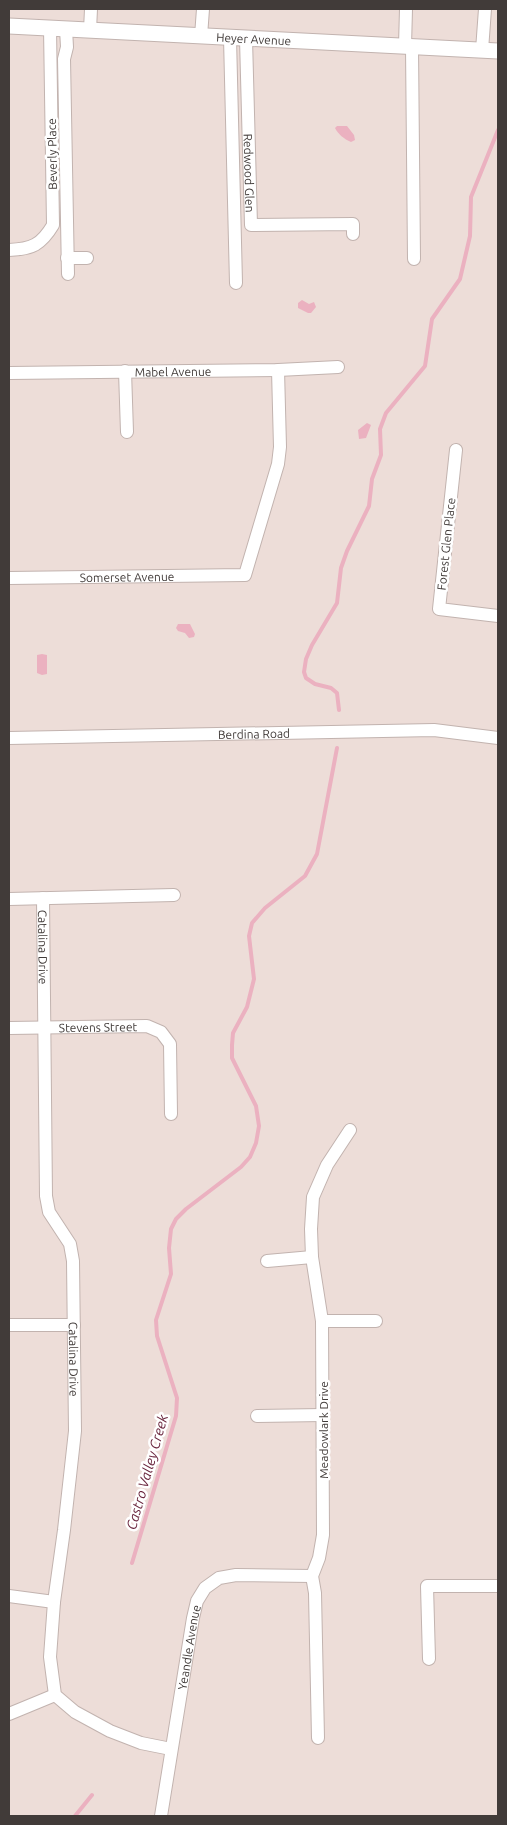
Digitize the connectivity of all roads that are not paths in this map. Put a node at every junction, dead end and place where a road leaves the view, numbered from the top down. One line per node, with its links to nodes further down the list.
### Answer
1 (90, 9): 8 (street)
2 (202, 9): 9 (street)
3 (406, 9): 12 (street)
4 (485, 9): 13 (street)
5 (9, 26): 6 (street, Heyer Avenue)
6 (50, 28): 7 (street, Heyer Avenue); 16 (street, Beverly Place)
7 (66, 29): 8 (street, Heyer Avenue); 17 (street)
8 (90, 30): 9 (street, Heyer Avenue)
9 (201, 36): 10 (street, Heyer Avenue)
10 (230, 38): 11 (street, Heyer Avenue); 21 (street)
11 (246, 39): 12 (street, Heyer Avenue); 15 (street, Redwood Glen)
12 (409, 47): 13 (street, Heyer Avenue); 19 (street)
13 (482, 50): 14 (street, Heyer Avenue)
14 (498, 51)
15 (353, 234)
16 (9, 250)
17 (67, 258): 18 (street); 20 (street)
18 (87, 258)
19 (414, 258)
20 (68, 274)
21 (236, 283)
22 (338, 367): 23 (street, Mabel Avenue)
23 (278, 370): 24 (street, Mabel Avenue); 28 (street, Somerset Avenue)
24 (125, 371): 25 (street, Mabel Avenue); 26 (street)
25 (9, 373)
26 (127, 432)
27 (456, 450): 29 (street, Forest Glen Place)
28 (9, 578)
29 (498, 616)
30 (9, 738): 31 (street, Berdina Road)
31 (498, 738)
32 (174, 895): 33 (street)
33 (43, 898): 34 (street); 36 (street, Catalina Drive)
34 (9, 899)
35 (9, 1028): 36 (street, Stevens Street)
36 (43, 1028): 37 (street, Stevens Street); 44 (street, Catalina Drive)
37 (171, 1114)
38 (350, 1130): 39 (street, Meadowlark Drive)
39 (312, 1257): 40 (street); 41 (street, Meadowlark Drive)
40 (267, 1261)
41 (322, 1321): 42 (street); 46 (street, Meadowlark Drive)
42 (376, 1321)
43 (9, 1325): 44 (street)
44 (74, 1325): 50 (street, Catalina Drive)
45 (257, 1416): 46 (street)
46 (323, 1416): 47 (street, Meadowlark Drive)
47 (312, 1576): 54 (street, Meadowlark Drive); 55 (street, Yeandle Avenue)
48 (498, 1586): 51 (street)
49 (9, 1596): 50 (street)
50 (54, 1602): 52 (street, Catalina Drive)
51 (428, 1659)
52 (54, 1695): 53 (street); 55 (street)
53 (9, 1714)
54 (318, 1738)
55 (171, 1749): 56 (street, Yeandle Avenue)
56 (161, 1816)

